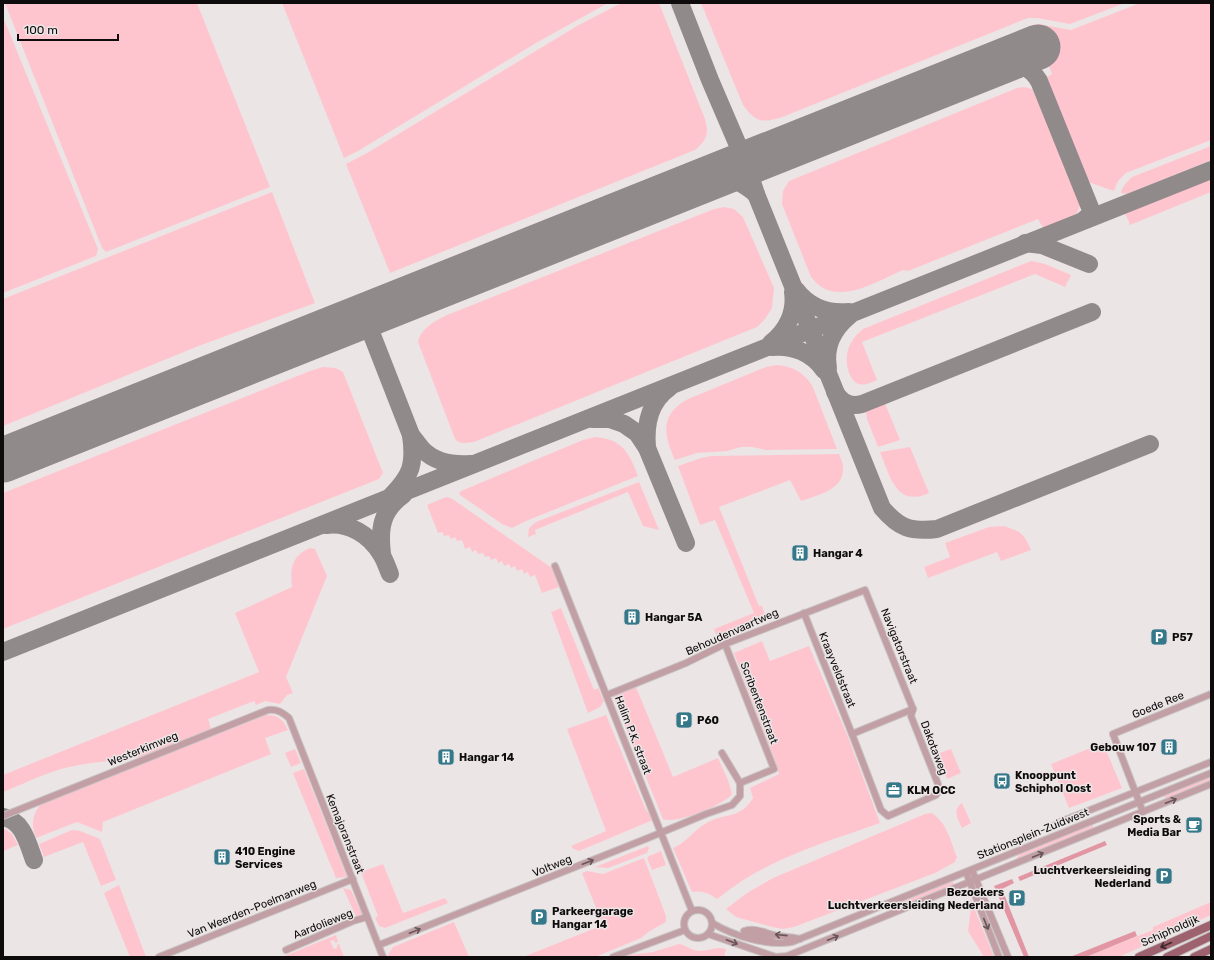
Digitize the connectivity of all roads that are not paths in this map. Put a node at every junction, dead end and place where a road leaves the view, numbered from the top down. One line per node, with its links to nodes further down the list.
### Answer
1 (555, 566): 6 (street, Halim P.K. straat)
2 (865, 590): 3 (street, Behoudenvaartweg); 7 (street, Navigatorstraat)
3 (804, 613): 4 (street, Behoudenvaartweg); 9 (street, Kraayveldstraat)
4 (725, 644): 6 (street, Behoudenvaartweg); 13 (street, Scribentenstraat)
5 (1211, 694): 15 (street, Goede Ree)
6 (607, 695): 22 (street, Halim P.K. straat)
7 (913, 709): 9 (street); 9 (street, Dakotaweg)
8 (288, 718): 18 (street, Westerkimweg); 28 (street, Kemajoranstraat)
9 (852, 734)
10 (722, 752): 13 (street)
11 (1211, 762): 15 (street, Stationsplein-Zuidwest)
12 (1211, 773): 16 (street, Stationsplein-Zuidwest)
13 (740, 783): 22 (street, Voltweg)
14 (1211, 784): 17 (street, Stationsplein-Zuidwest, one-way to 14)
15 (1136, 792): 16 (street); 20 (street, Stationsplein-Zuidwest)
16 (1140, 802): 17 (street); 19 (street, Stationsplein-Zuidwest)
17 (1143, 812): 21 (street, Stationsplein-Zuidwest)
18 (3, 816)
19 (1101, 818): 21 (street, Stationsplein-Zuidwest); 23 (street, Stationsplein-Zuidwest)
20 (1052, 827)
21 (1105, 828): 24 (street, Stationsplein-Zuidwest, one-way to 21)
22 (661, 833): 33 (street, Halim P.K. straat); 44 (street, Voltweg, one-way to 22)
23 (1009, 855): 24 (street); 25 (street, Stationsplein-Zuidwest)
24 (1013, 865): 26 (street, Stationsplein-Zuidwest)
25 (969, 871): 27 (street); 29 (street); 42 (street, Stationsplein-Zuidwest)
26 (989, 875): 27 (street, Stationsplein-Zuidwest); 31 (street, Stationsplein-Zuidwest)
27 (976, 878): 29 (street, Stationsplein-Zuidwest); 31 (street)
28 (353, 879): 34 (street, Kemajoranstraat); 47 (street, Van Weerden-Poelmanweg)
29 (969, 882): 30 (street, Stationsplein-Zuidwest); 32 (street)
30 (957, 888): 32 (street); 40 (street, Stationsplein-Zuidwest, one-way to 30)
31 (980, 888): 51 (street)
32 (973, 891): 50 (street, one-way to 50)
33 (692, 911): 35 (street); 37 (street)
34 (367, 917): 44 (street, Kemajoranstraat); 46 (street, Aardolieweg)
35 (712, 922): 39 (street); 40 (street)
36 (1211, 925): 52 (main road, Schipholdijk, one-way to 52)
37 (685, 930): 40 (street); 49 (street)
38 (744, 931): 39 (street); 42 (street, one-way to 38); 43 (street)
39 (736, 933): 43 (street)
40 (708, 934)
41 (1211, 936): 53 (main road)
42 (800, 939): 43 (street, Stationsplein-Zuidwest)
43 (775, 943)
44 (379, 945): 48 (street, Kemajoranstraat)
45 (1211, 949): 54 (main road)
46 (286, 950)
47 (159, 957)
48 (384, 957)
49 (613, 957)
50 (999, 957)
51 (1008, 957)
52 (1138, 957)
53 (1167, 957)
54 (1194, 957)

